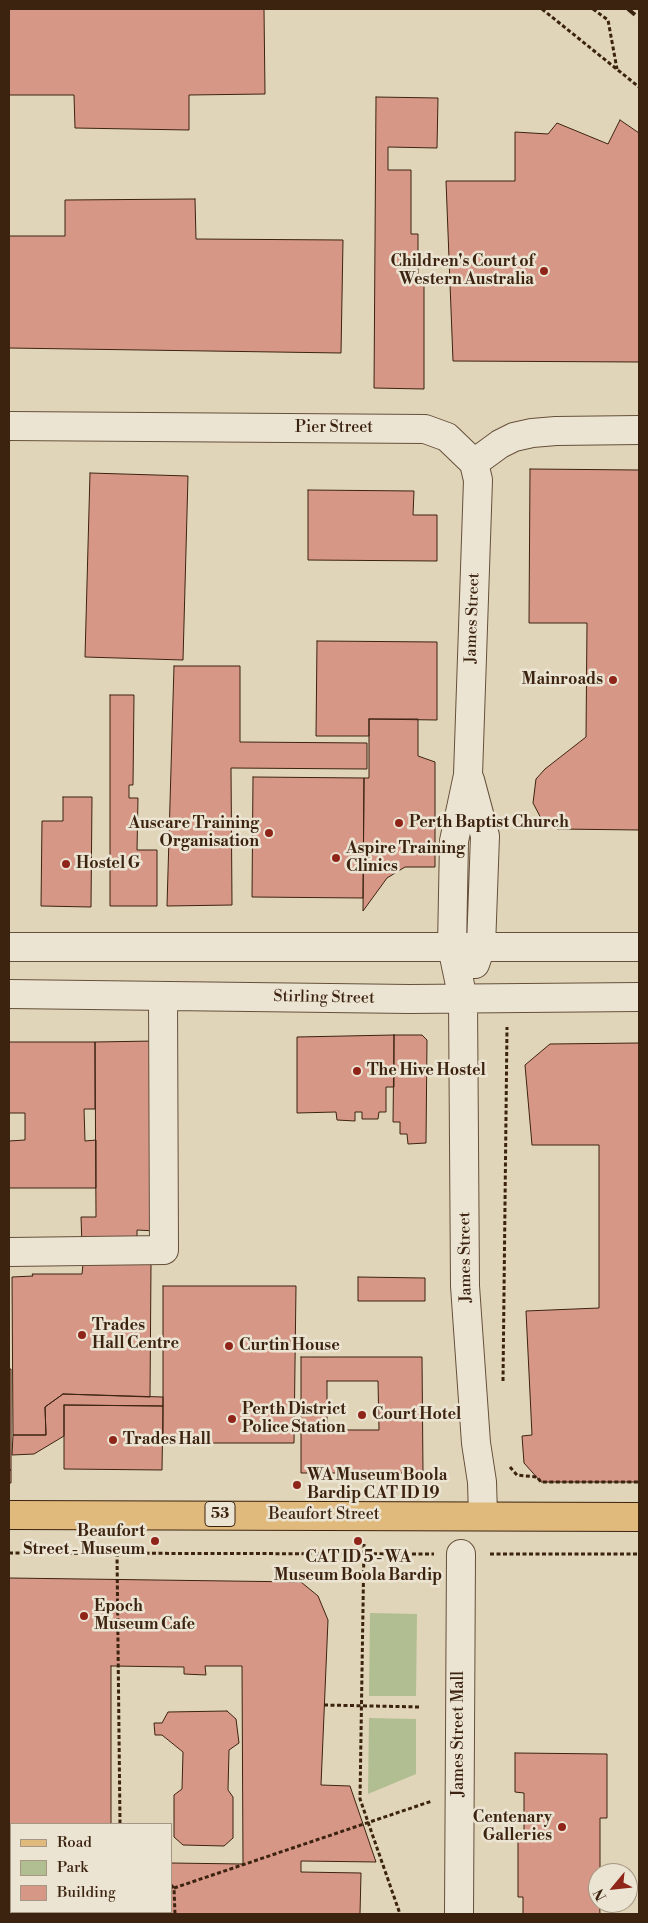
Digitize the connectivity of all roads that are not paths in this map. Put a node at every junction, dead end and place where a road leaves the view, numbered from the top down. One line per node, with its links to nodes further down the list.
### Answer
1 (9, 426): 3 (street, Pier Street)
2 (639, 430): 3 (street)
3 (474, 463): 4 (street, James Street)
4 (468, 775): 6 (street, James Street); 7 (street, James Street)
5 (9, 947): 6 (street)
6 (452, 947): 7 (street); 14 (street, James Street)
7 (481, 947): 8 (street); 14 (street, James Street)
8 (597, 947): 9 (street); 10 (street)
9 (639, 947)
10 (639, 963)
11 (9, 994): 12 (street, Stirling Street)
12 (163, 996): 14 (street, Stirling Street); 15 (street)
13 (639, 997): 14 (street, Stirling Street)
14 (463, 999): 17 (street, James Street)
15 (9, 1252)
16 (9, 1515): 17 (main road, Beaufort Street / 53)
17 (483, 1515): 18 (main road, Beaufort Street / 53)
18 (639, 1517)
19 (461, 1554): 20 (street, James Street Mall)
20 (458, 1914)

